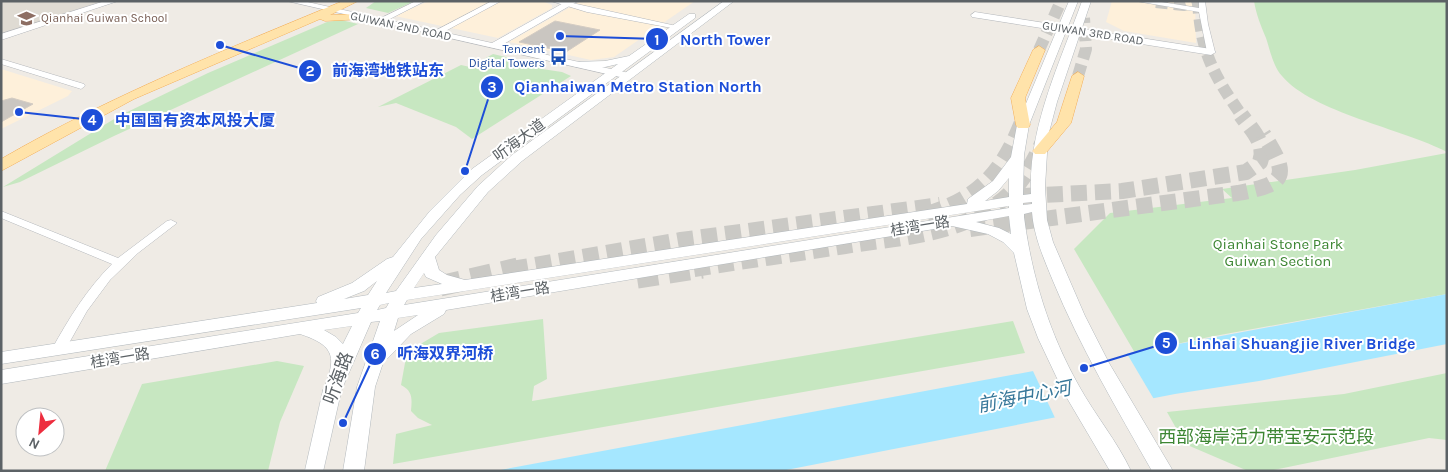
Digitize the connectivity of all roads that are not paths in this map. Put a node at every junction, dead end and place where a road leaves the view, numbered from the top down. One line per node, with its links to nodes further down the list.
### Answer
1 (114, 1): 25 (street)
2 (291, 1): 15 (street, GUIWAN 2ND ROAD)
3 (353, 1): 15 (main road)
4 (357, 1): 18 (main road)
5 (422, 1): 19 (street)
6 (498, 1): 24 (street)
7 (554, 1): 14 (street)
8 (713, 1): 21 (main road, 听海大道)
9 (730, 1): 33 (main road, 听海大道)
10 (1074, 1): 22 (main road)
11 (1087, 1): 23 (main road)
12 (1139, 1): 16 (street)
13 (1202, 1): 16 (street)
14 (570, 3): 21 (street); 26 (street)
15 (329, 6): 18 (street, GUIWAN 2ND ROAD); 20 (main road); 39 (main road)
16 (1202, 10): 28 (street)
17 (975, 14): 22 (street, GUIWAN 3RD ROAD)
18 (360, 17): 19 (street, GUIWAN 2ND ROAD); 20 (main road)
19 (379, 20): 24 (street, GUIWAN 2ND ROAD)
20 (293, 26): 41 (main road)
21 (677, 27): 29 (main road, 听海大道)
22 (1062, 28): 23 (street, GUIWAN 3RD ROAD); 37 (main road)
23 (1077, 31): 28 (street, GUIWAN 3RD ROAD); 38 (main road)
24 (435, 33): 26 (street, GUIWAN 2ND ROAD)
25 (1, 37)
26 (493, 46): 31 (street, GUIWAN 2ND ROAD)
27 (1039, 50): 37 (main road)
28 (1211, 52)
29 (639, 54): 31 (main road); 32 (main road, 听海大道)
30 (1, 61): 35 (street)
31 (577, 64): 32 (street, GUIWAN 2ND ROAD); 36 (main road)
32 (614, 72): 33 (street, GUIWAN 2ND ROAD); 36 (main road, 听海大道)
33 (628, 76): 50 (main road, 听海大道)
34 (1078, 76): 38 (main road)
35 (81, 86)
36 (590, 89): 48 (main road, 听海大道)
37 (1023, 125): 40 (main road)
38 (1040, 151): 42 (main road)
39 (1, 152)
40 (1016, 158): 43 (main road); 44 (main road)
41 (1, 166)
42 (1038, 202): 43 (main road, 桂湾一路); 67 (main road)
43 (1016, 204): 44 (main road, 桂湾一路); 46 (main road, 桂湾一路); 49 (main road)
44 (961, 208): 52 (main road, 桂湾一路)
45 (1, 214): 51 (street)
46 (942, 222): 49 (main road); 55 (main road, 桂湾一路)
47 (171, 223): 51 (street)
48 (407, 249): 54 (main road, 听海大道); 58 (main road)
49 (1022, 253): 64 (main road)
50 (427, 257): 52 (main road); 53 (main road, 听海大道)
51 (119, 263): 59 (street)
52 (473, 284): 53 (main road, 桂湾一路)
53 (402, 295): 54 (main road, 桂湾一路); 56 (main road, 听海大道)
54 (373, 299): 57 (main road, 听海大道); 58 (main road, 桂湾一路)
55 (458, 302): 56 (main road, 桂湾一路); 61 (main road)
56 (391, 313): 57 (main road, 桂湾一路); 61 (main road, 听海路)
57 (363, 318): 58 (main road, 桂湾一路); 62 (main road, 听海路)
58 (298, 320): 59 (main road, 桂湾一路); 62 (main road); 63 (main road, 桂湾一路)
59 (59, 349): 60 (main road, 桂湾一路)
60 (1, 358)
61 (376, 363): 66 (main road, 听海路)
62 (340, 369): 65 (main road, 听海路, bridge)
63 (1, 377)
64 (1116, 463)
65 (314, 471)
66 (354, 471)
67 (1163, 471)

